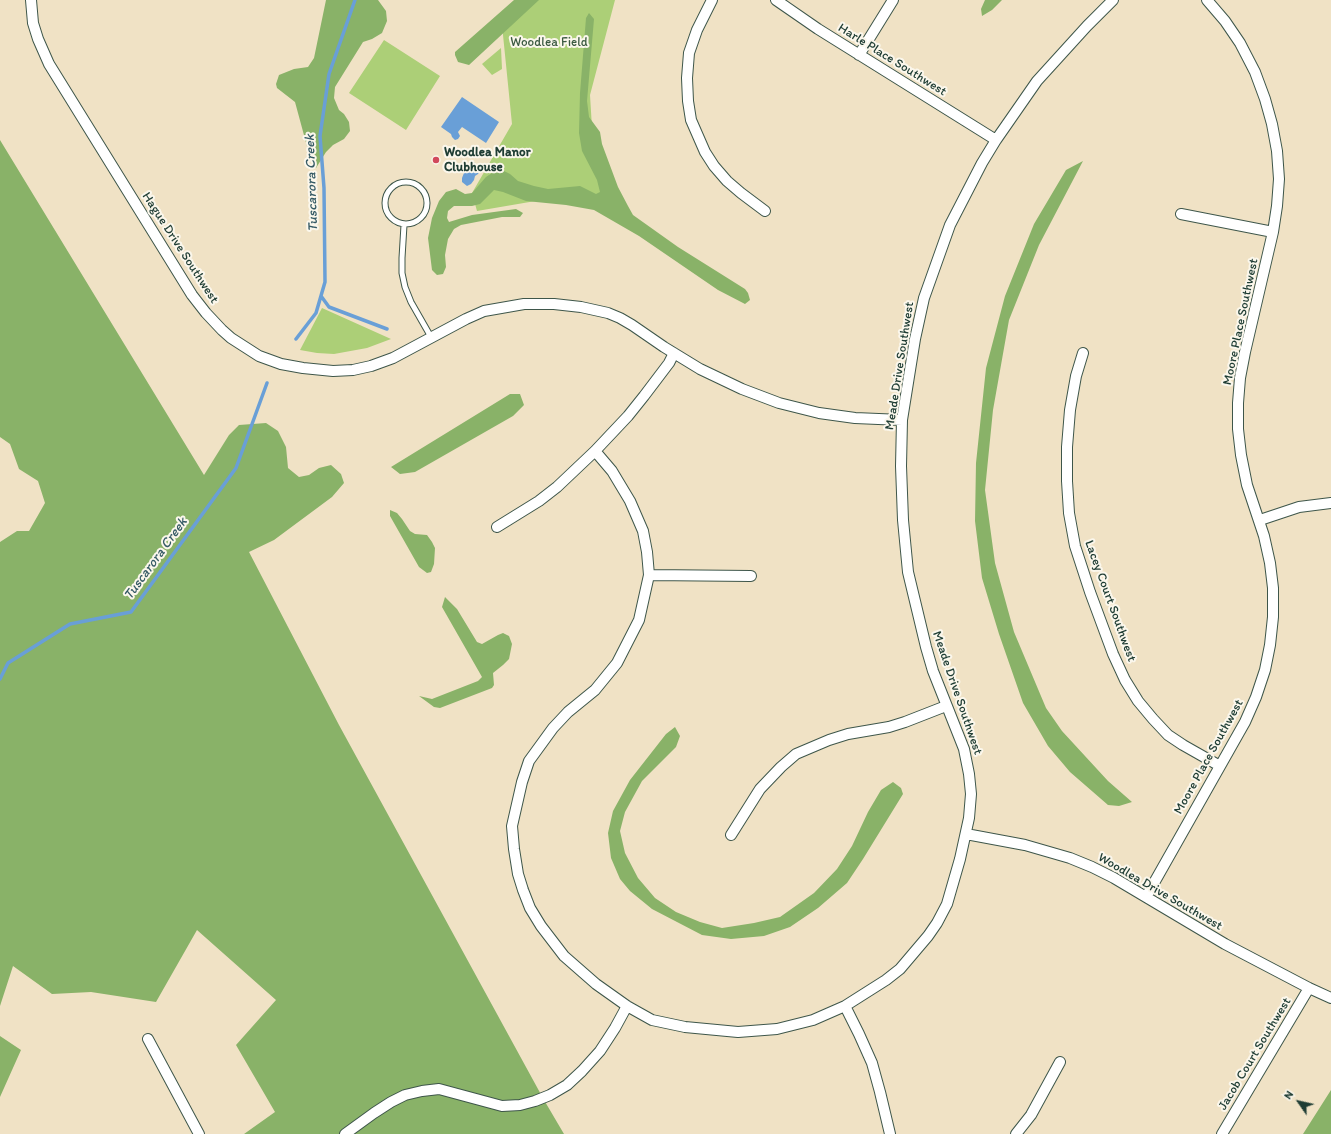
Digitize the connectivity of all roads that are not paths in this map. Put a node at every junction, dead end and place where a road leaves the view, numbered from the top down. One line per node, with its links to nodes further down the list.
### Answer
1 (31, 0): 13 (street, Hague Drive Southwest)
2 (712, 0): 9 (street)
3 (776, 0): 7 (street, Harle Place Southwest)
4 (893, 0): 7 (street)
5 (1114, 0): 8 (street, Meade Drive Southwest)
6 (1207, 0): 12 (street, Moore Place Southwest)
7 (859, 55): 8 (street, Harle Place Southwest)
8 (996, 140): 16 (street, Meade Drive Southwest)
9 (765, 210)
10 (1181, 214): 12 (street)
11 (404, 225): 11 (lane); 13 (lane)
12 (1273, 232): 19 (street, Moore Place Southwest)
13 (431, 337): 14 (street, Hague Drive Southwest)
14 (674, 353): 16 (street, Hague Drive Southwest); 17 (street)
15 (1083, 353): 24 (street, Lacey Court Southwest)
16 (902, 420): 23 (street, Meade Drive Southwest)
17 (595, 451): 20 (street); 21 (street, Meade Drive Southwest)
18 (1331, 503): 19 (street)
19 (1260, 520): 24 (street, Moore Place Southwest)
20 (497, 527)
21 (649, 574): 22 (street); 30 (street, Meade Drive Southwest)
22 (750, 576)
23 (946, 706): 25 (street, Meade Drive Southwest); 26 (street)
24 (1220, 766): 27 (street, Moore Place Southwest)
25 (966, 834): 27 (street, Woodlea Drive Southwest); 31 (street, Meade Drive Southwest)
26 (732, 835)
27 (1146, 897): 28 (street, Woodlea Drive Southwest)
28 (1309, 988): 29 (street, Woodlea Drive Southwest); 38 (street, Jacob Court Southwest)
29 (1331, 998)
30 (627, 1006): 31 (street, Meade Drive Southwest); 35 (street)
31 (845, 1006): 36 (street)
32 (148, 1039): 34 (street)
33 (1060, 1062): 37 (street)
34 (199, 1134)
35 (345, 1134)
36 (890, 1134)
37 (1016, 1134)
38 (1222, 1134)

